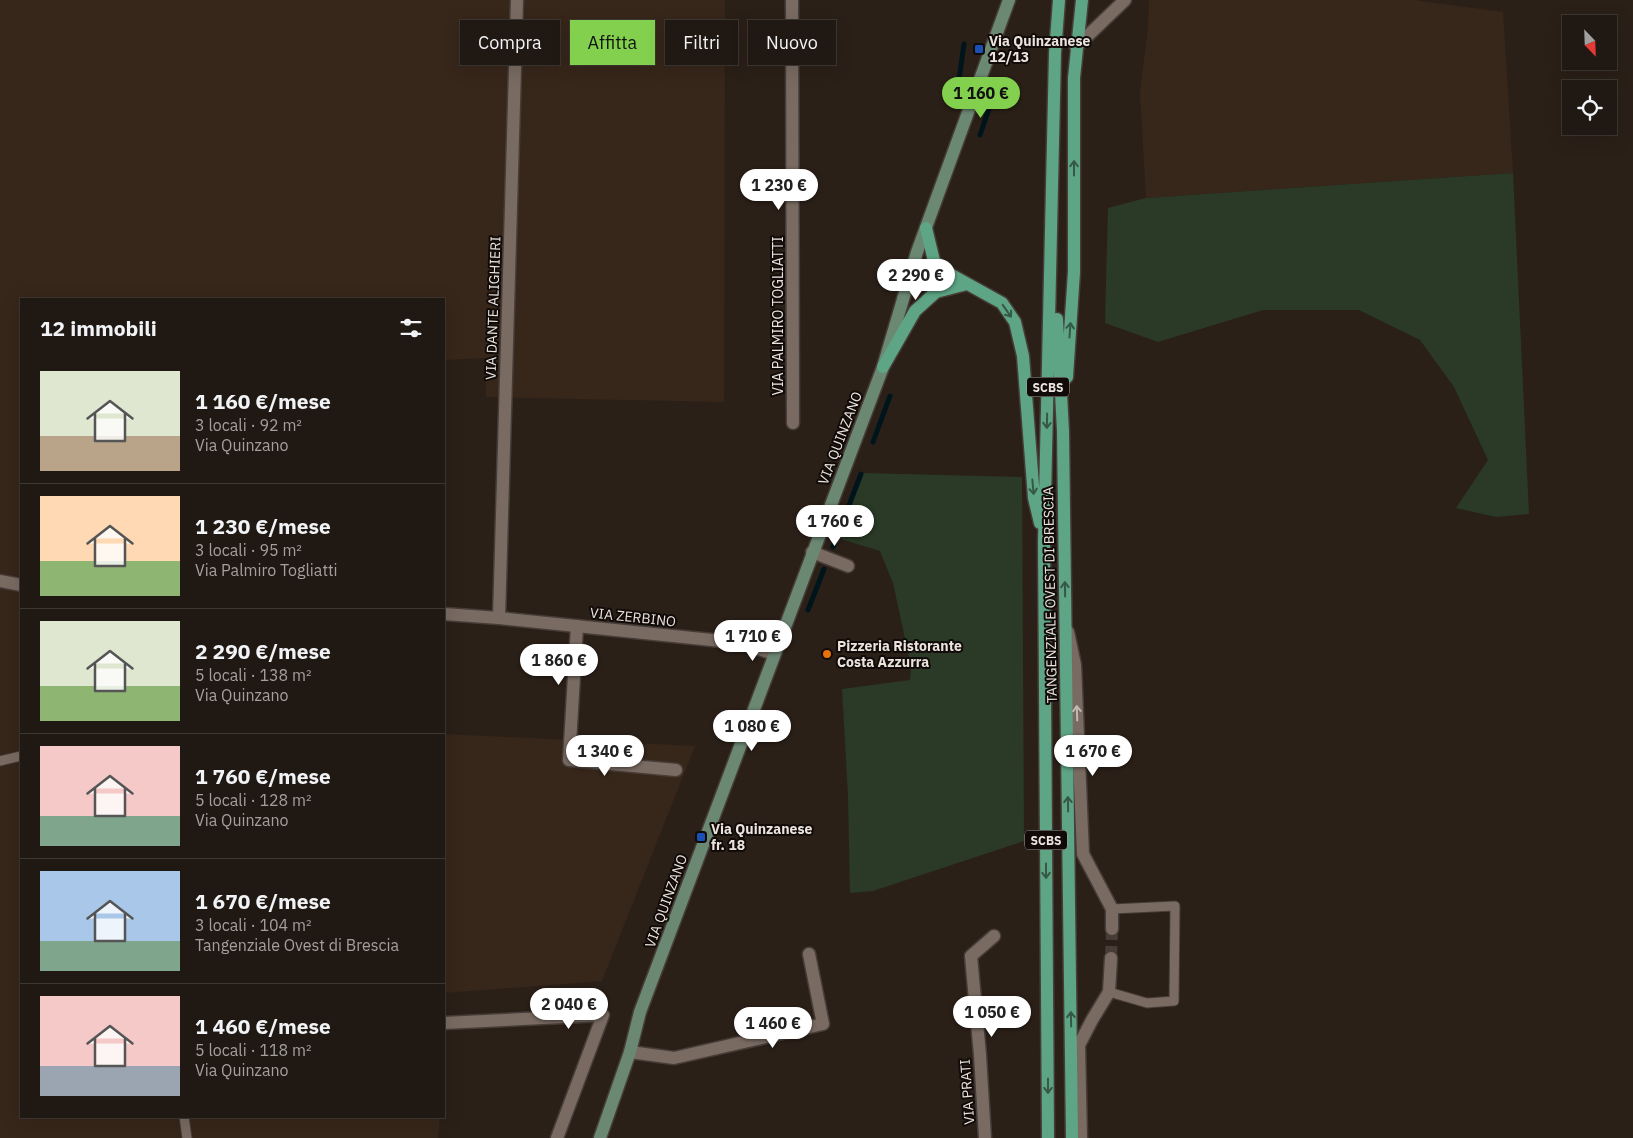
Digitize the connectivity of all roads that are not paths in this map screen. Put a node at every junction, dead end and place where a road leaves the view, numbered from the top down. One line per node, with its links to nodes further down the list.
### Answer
1 (516, 0): 20 (street, VIA DANTE ALIGHIERI)
2 (792, 0): 12 (street, VIA PALMIRO TOGLIATTI)
3 (1010, 0): 8 (street, VIA QUINZANO)
4 (1058, 0): 9 (main road, TANGENZIALE OVEST DI BRESCIA / SCBS)
5 (1082, 0): 7 (main road)
6 (1125, 0): 7 (street)
7 (1076, 47): 13 (main road, one-way to 7)
8 (926, 228): 10 (main road); 11 (street, VIA QUINZANO)
9 (1052, 232): 13 (main road, TANGENZIALE OVEST DI BRESCIA / SCBS); 14 (main road, TANGENZIALE OVEST DI BRESCIA / SCBS, one-way to 14)
10 (967, 284): 11 (main road); 14 (main road, one-way to 14)
11 (883, 367): 15 (street, VIA QUINZANO)
12 (793, 423)
13 (1063, 431): 21 (main road, TANGENZIALE OVEST DI BRESCIA / SCBS, one-way to 13)
14 (1044, 542): 40 (main road, TANGENZIALE OVEST DI BRESCIA / SCBS, one-way to 40)
15 (812, 552): 16 (street); 23 (street, VIA QUINZANO)
16 (848, 566)
17 (0, 581): 18 (street)
18 (20, 585)
19 (445, 614): 20 (street, VIA ZERBINO)
20 (498, 618): 22 (street, VIA ZERBINO)
21 (1066, 621): 27 (street, one-way to 21); 41 (main road, TANGENZIALE OVEST DI BRESCIA / SCBS, one-way to 21)
22 (576, 626): 23 (street, VIA ZERBINO); 26 (street, VIA ZERBINO)
23 (774, 654): 34 (street, VIA QUINZANO)
24 (20, 756): 25 (lane)
25 (0, 761)
26 (676, 770)
27 (1112, 909): 28 (street); 32 (lane)
28 (1112, 929)
29 (994, 936): 39 (street, VIA PRATI)
30 (809, 954): 34 (street)
31 (1110, 958): 32 (street)
32 (1109, 992): 42 (street)
33 (445, 1023): 37 (street)
34 (630, 1052): 38 (street, VIA QUINZANO)
35 (184, 1118): 36 (lane)
36 (187, 1138)
37 (557, 1138)
38 (600, 1138)
39 (985, 1138)
40 (1048, 1138)
41 (1072, 1138)
42 (1081, 1138)

